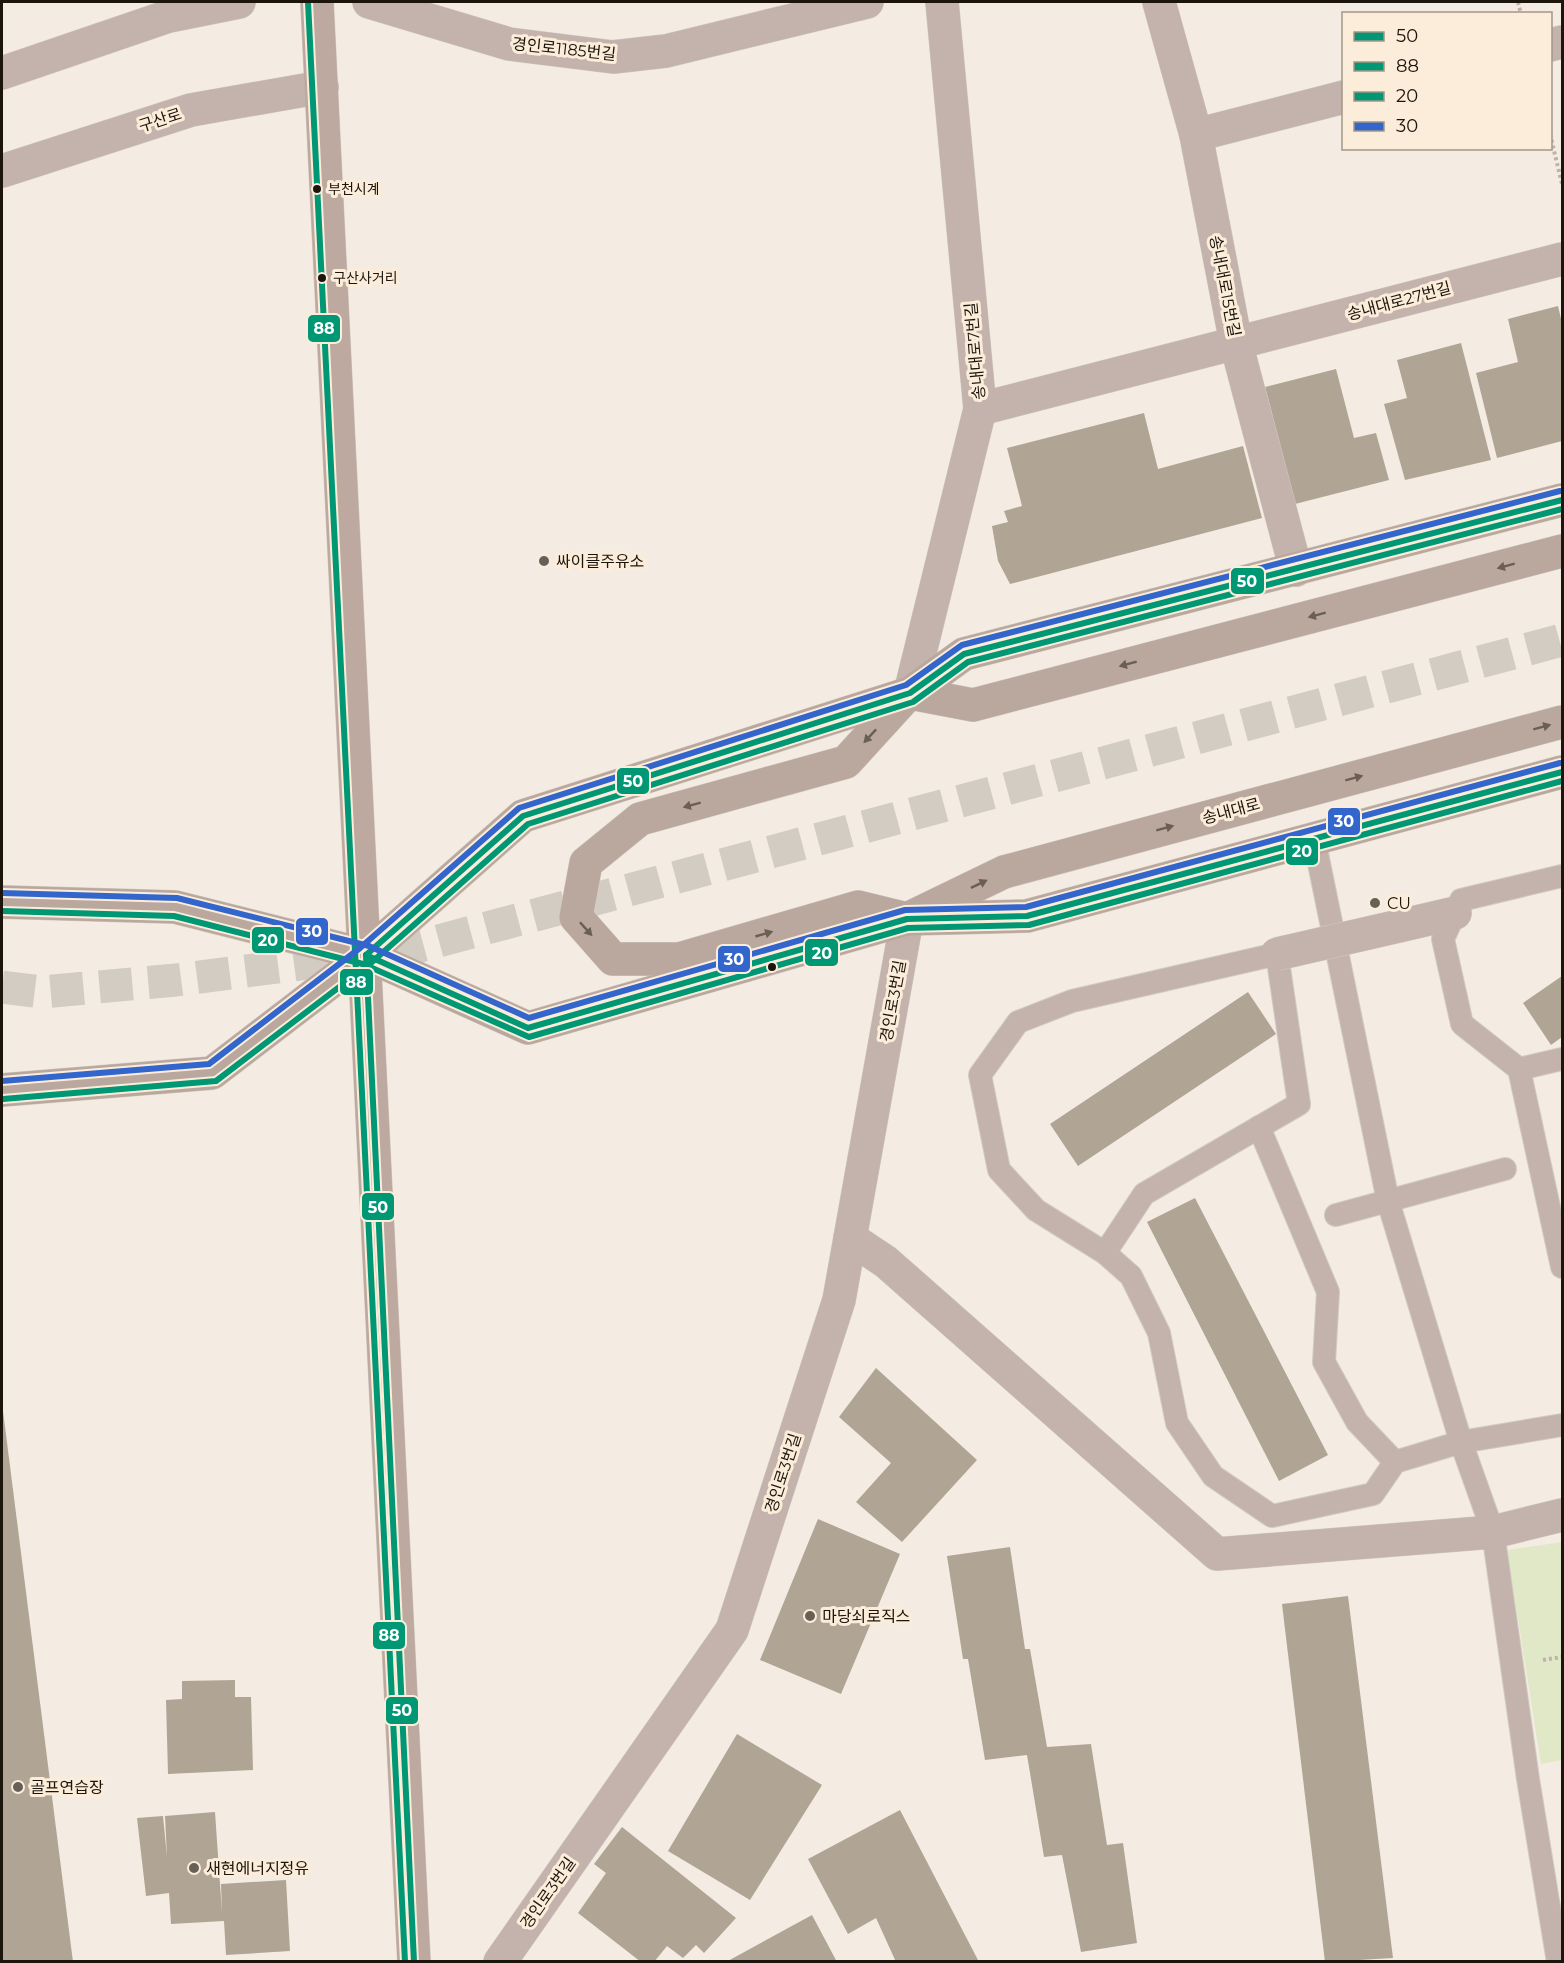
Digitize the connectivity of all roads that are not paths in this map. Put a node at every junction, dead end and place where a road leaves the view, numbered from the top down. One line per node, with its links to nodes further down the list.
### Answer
1 (238, 2): 7 (street)
2 (317, 2): 8 (main road)
3 (369, 2): 4 (street, 경인로1185번길)
4 (867, 2)
5 (942, 2): 14 (street, 송내대로7번길)
6 (1159, 2): 10 (street, 송내대로15번길)
7 (2, 73)
8 (322, 87): 11 (street, 구산로); 27 (main road)
9 (1342, 98): 10 (street)
10 (1196, 135): 13 (street, 송내대로15번길)
11 (2, 171)
12 (1563, 258): 13 (street, 송내대로27번길)
13 (1236, 343): 14 (street, 송내대로27번길); 17 (street, 송내대로15번길)
14 (980, 409): 18 (street, 송내대로7번길)
15 (1563, 500): 17 (street)
16 (1563, 551): 18 (street, one-way to 18)
17 (1296, 570): 18 (street)
18 (909, 693): 25 (street, one-way to 25); 27 (street)
19 (1563, 722): 25 (street, 송내대로, one-way to 19)
20 (1563, 772): 21 (street, 송내대로)
21 (1314, 839): 25 (street, 송내대로); 33 (lane)
22 (1563, 876): 24 (lane)
23 (2, 902): 27 (street, 송내대로)
24 (1455, 913): 26 (street, bridge); 29 (lane)
25 (907, 919): 27 (street, 송내대로); 35 (street, 경인로3번길)
26 (1277, 954): 31 (lane); 36 (lane)
27 (366, 955): 30 (street); 43 (main road)
28 (1563, 1059): 29 (lane)
29 (1519, 1069): 37 (lane)
30 (2, 1090)
31 (1259, 1127): 36 (lane); 40 (lane)
32 (1505, 1169): 33 (lane)
33 (1388, 1201): 34 (lane); 39 (lane)
34 (1336, 1215)
35 (850, 1238): 42 (street); 44 (street, 경인로3번길)
36 (1105, 1253): 40 (lane)
37 (1563, 1267)
38 (1563, 1425): 39 (lane)
39 (1461, 1442): 40 (lane); 42 (lane)
40 (1395, 1462)
41 (1563, 1515): 42 (street)
42 (1493, 1532): 45 (lane)
43 (414, 1962)
44 (500, 1962)
45 (1558, 1962)

